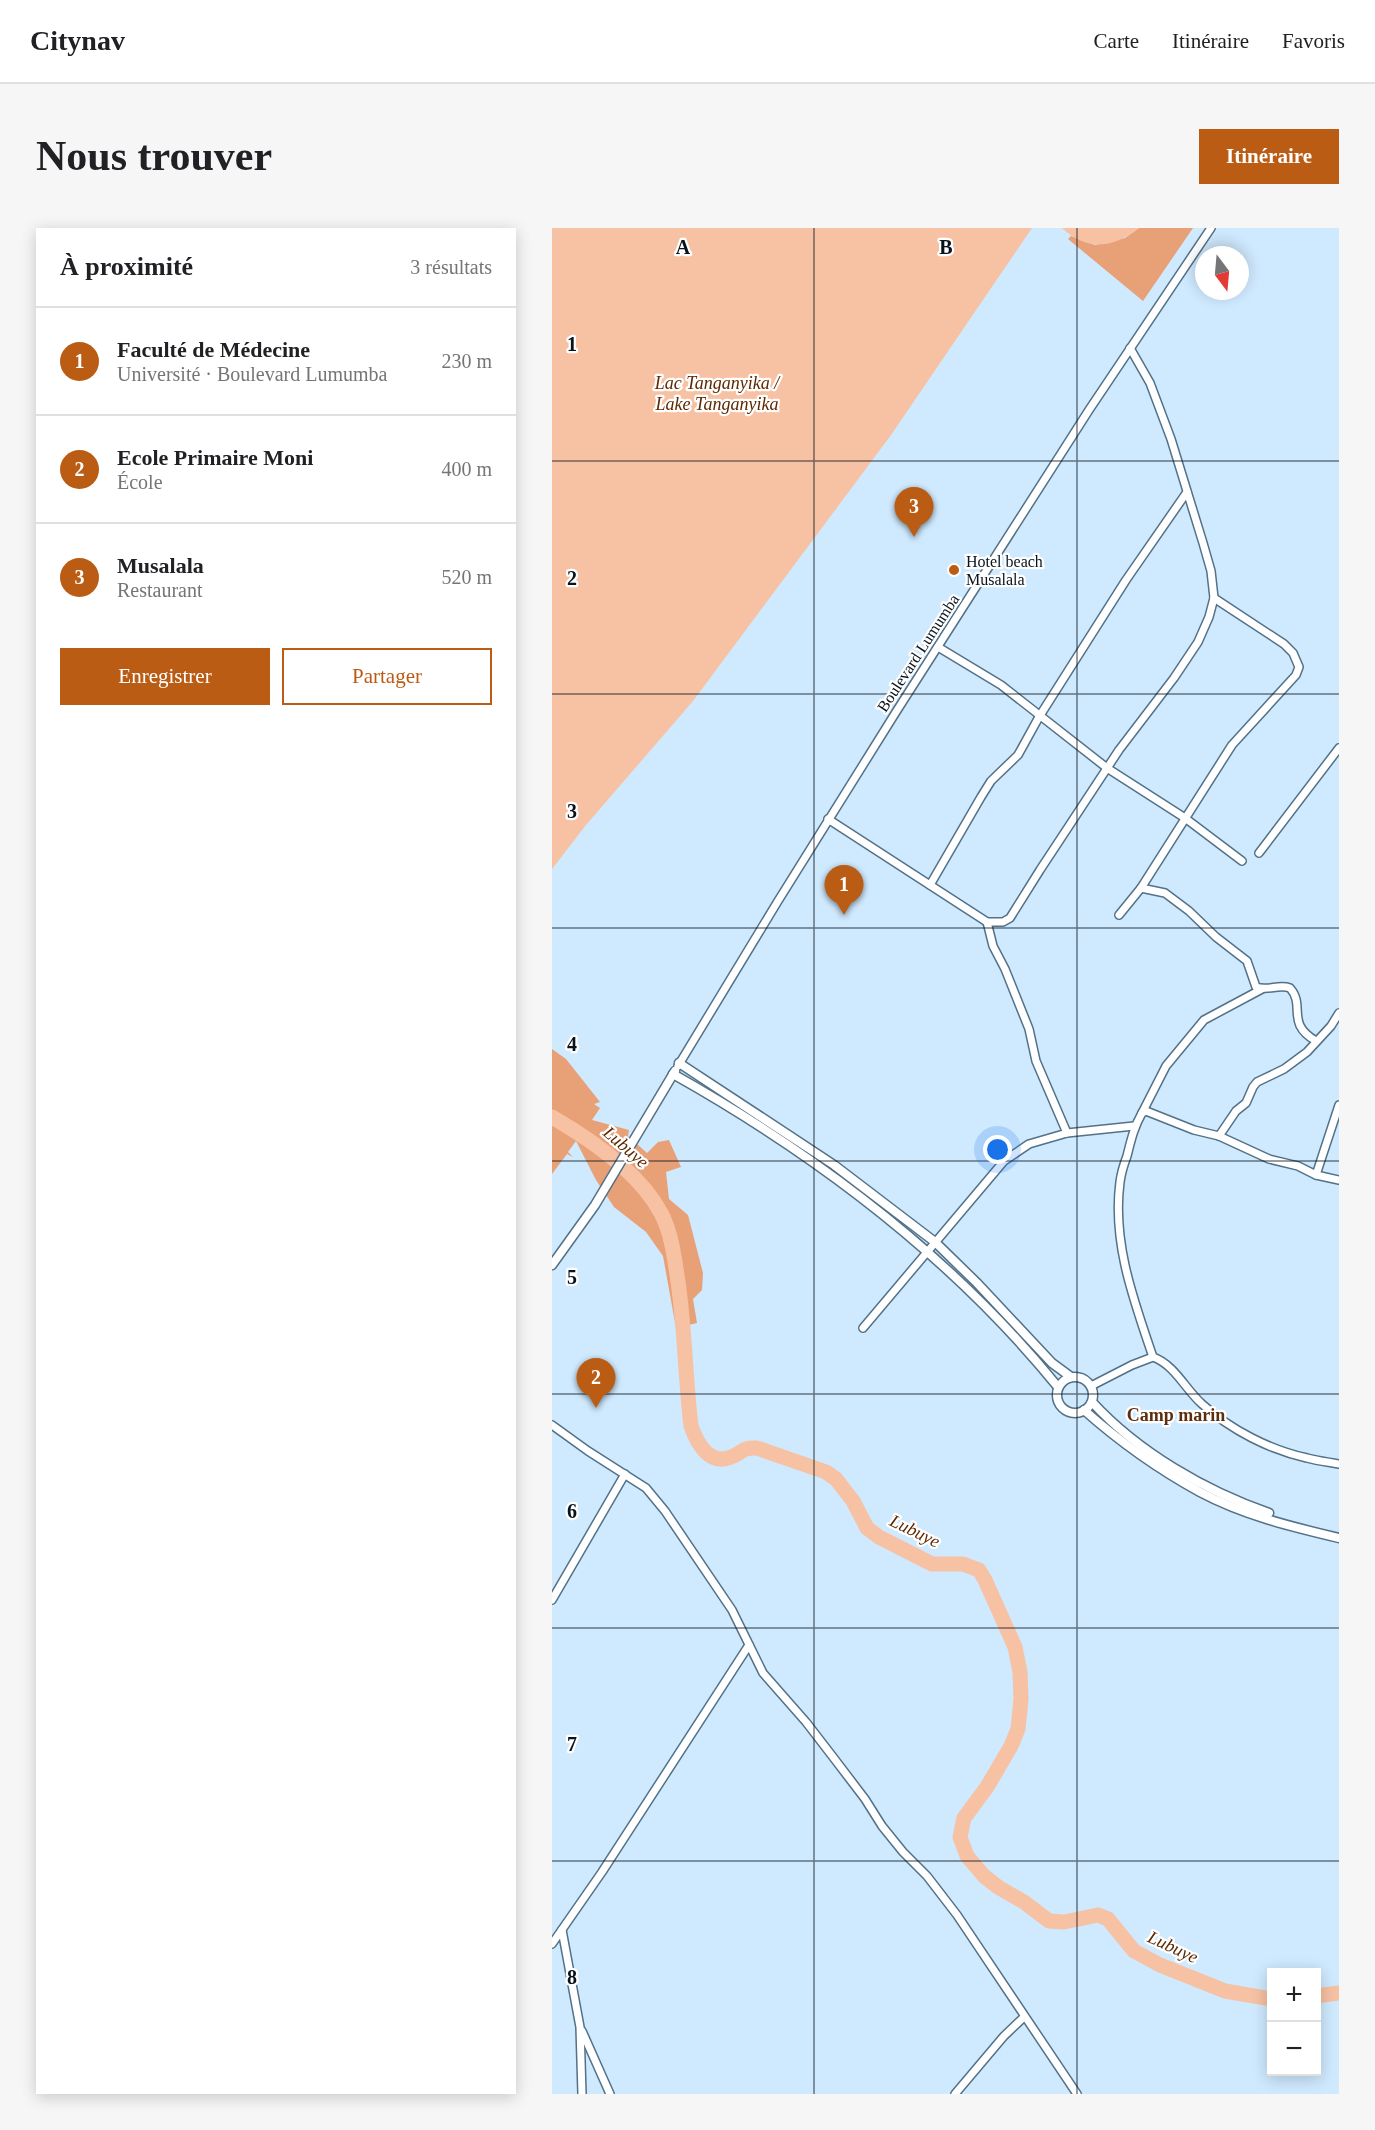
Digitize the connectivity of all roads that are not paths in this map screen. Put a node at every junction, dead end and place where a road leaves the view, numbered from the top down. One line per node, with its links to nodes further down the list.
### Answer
1 (1211, 228): 2 (street, Boulevard Lumumba)
2 (1131, 348): 3 (street); 5 (street, Boulevard Lumumba)
3 (1187, 492): 4 (street); 6 (street)
4 (1214, 598): 8 (street); 9 (street)
5 (938, 647): 6 (street); 10 (street, Boulevard Lumumba)
6 (1040, 717): 8 (street); 13 (street)
7 (1339, 748): 11 (street)
8 (1107, 768): 9 (street); 16 (street)
9 (1185, 818): 12 (street); 14 (street)
10 (828, 819): 13 (street); 20 (street, Boulevard Lumumba)
11 (1259, 854)
12 (1242, 861)
13 (930, 885): 16 (street)
14 (1141, 888): 15 (street); 17 (street)
15 (1119, 915)
16 (987, 922): 24 (street)
17 (1262, 989): 19 (street); 22 (street)
18 (1339, 1013): 19 (street)
19 (1316, 1041): 25 (street)
20 (676, 1068): 28 (street); 29 (street); 30 (street)
21 (1339, 1105): 26 (street)
22 (1142, 1113): 23 (street); 25 (street)
23 (1134, 1126): 24 (street); 32 (street)
24 (1067, 1133): 28 (street)
25 (1219, 1136): 26 (street)
26 (1316, 1176): 27 (street)
27 (1339, 1180)
28 (935, 1242): 29 (street); 33 (street)
29 (926, 1252): 31 (street); 35 (street)
30 (552, 1265)
31 (863, 1328)
32 (1153, 1357): 34 (street); 39 (street)
33 (1071, 1377): 34 (street); 35 (street)
34 (1091, 1386): 36 (street)
35 (1058, 1387): 37 (street)
36 (1092, 1402): 37 (street); 41 (street)
37 (1084, 1410): 42 (street)
38 (552, 1425): 40 (street)
39 (1339, 1464)
40 (625, 1474): 43 (street); 44 (street)
41 (1339, 1532)
42 (1339, 1538)
43 (552, 1600)
44 (749, 1645): 45 (street); 47 (street)
45 (562, 1930): 46 (street); 48 (street)
46 (552, 1944)
47 (1024, 2017): 51 (street); 52 (street)
48 (580, 2027): 49 (street); 50 (street)
49 (582, 2094)
50 (610, 2094)
51 (955, 2094)
52 (1077, 2094)

